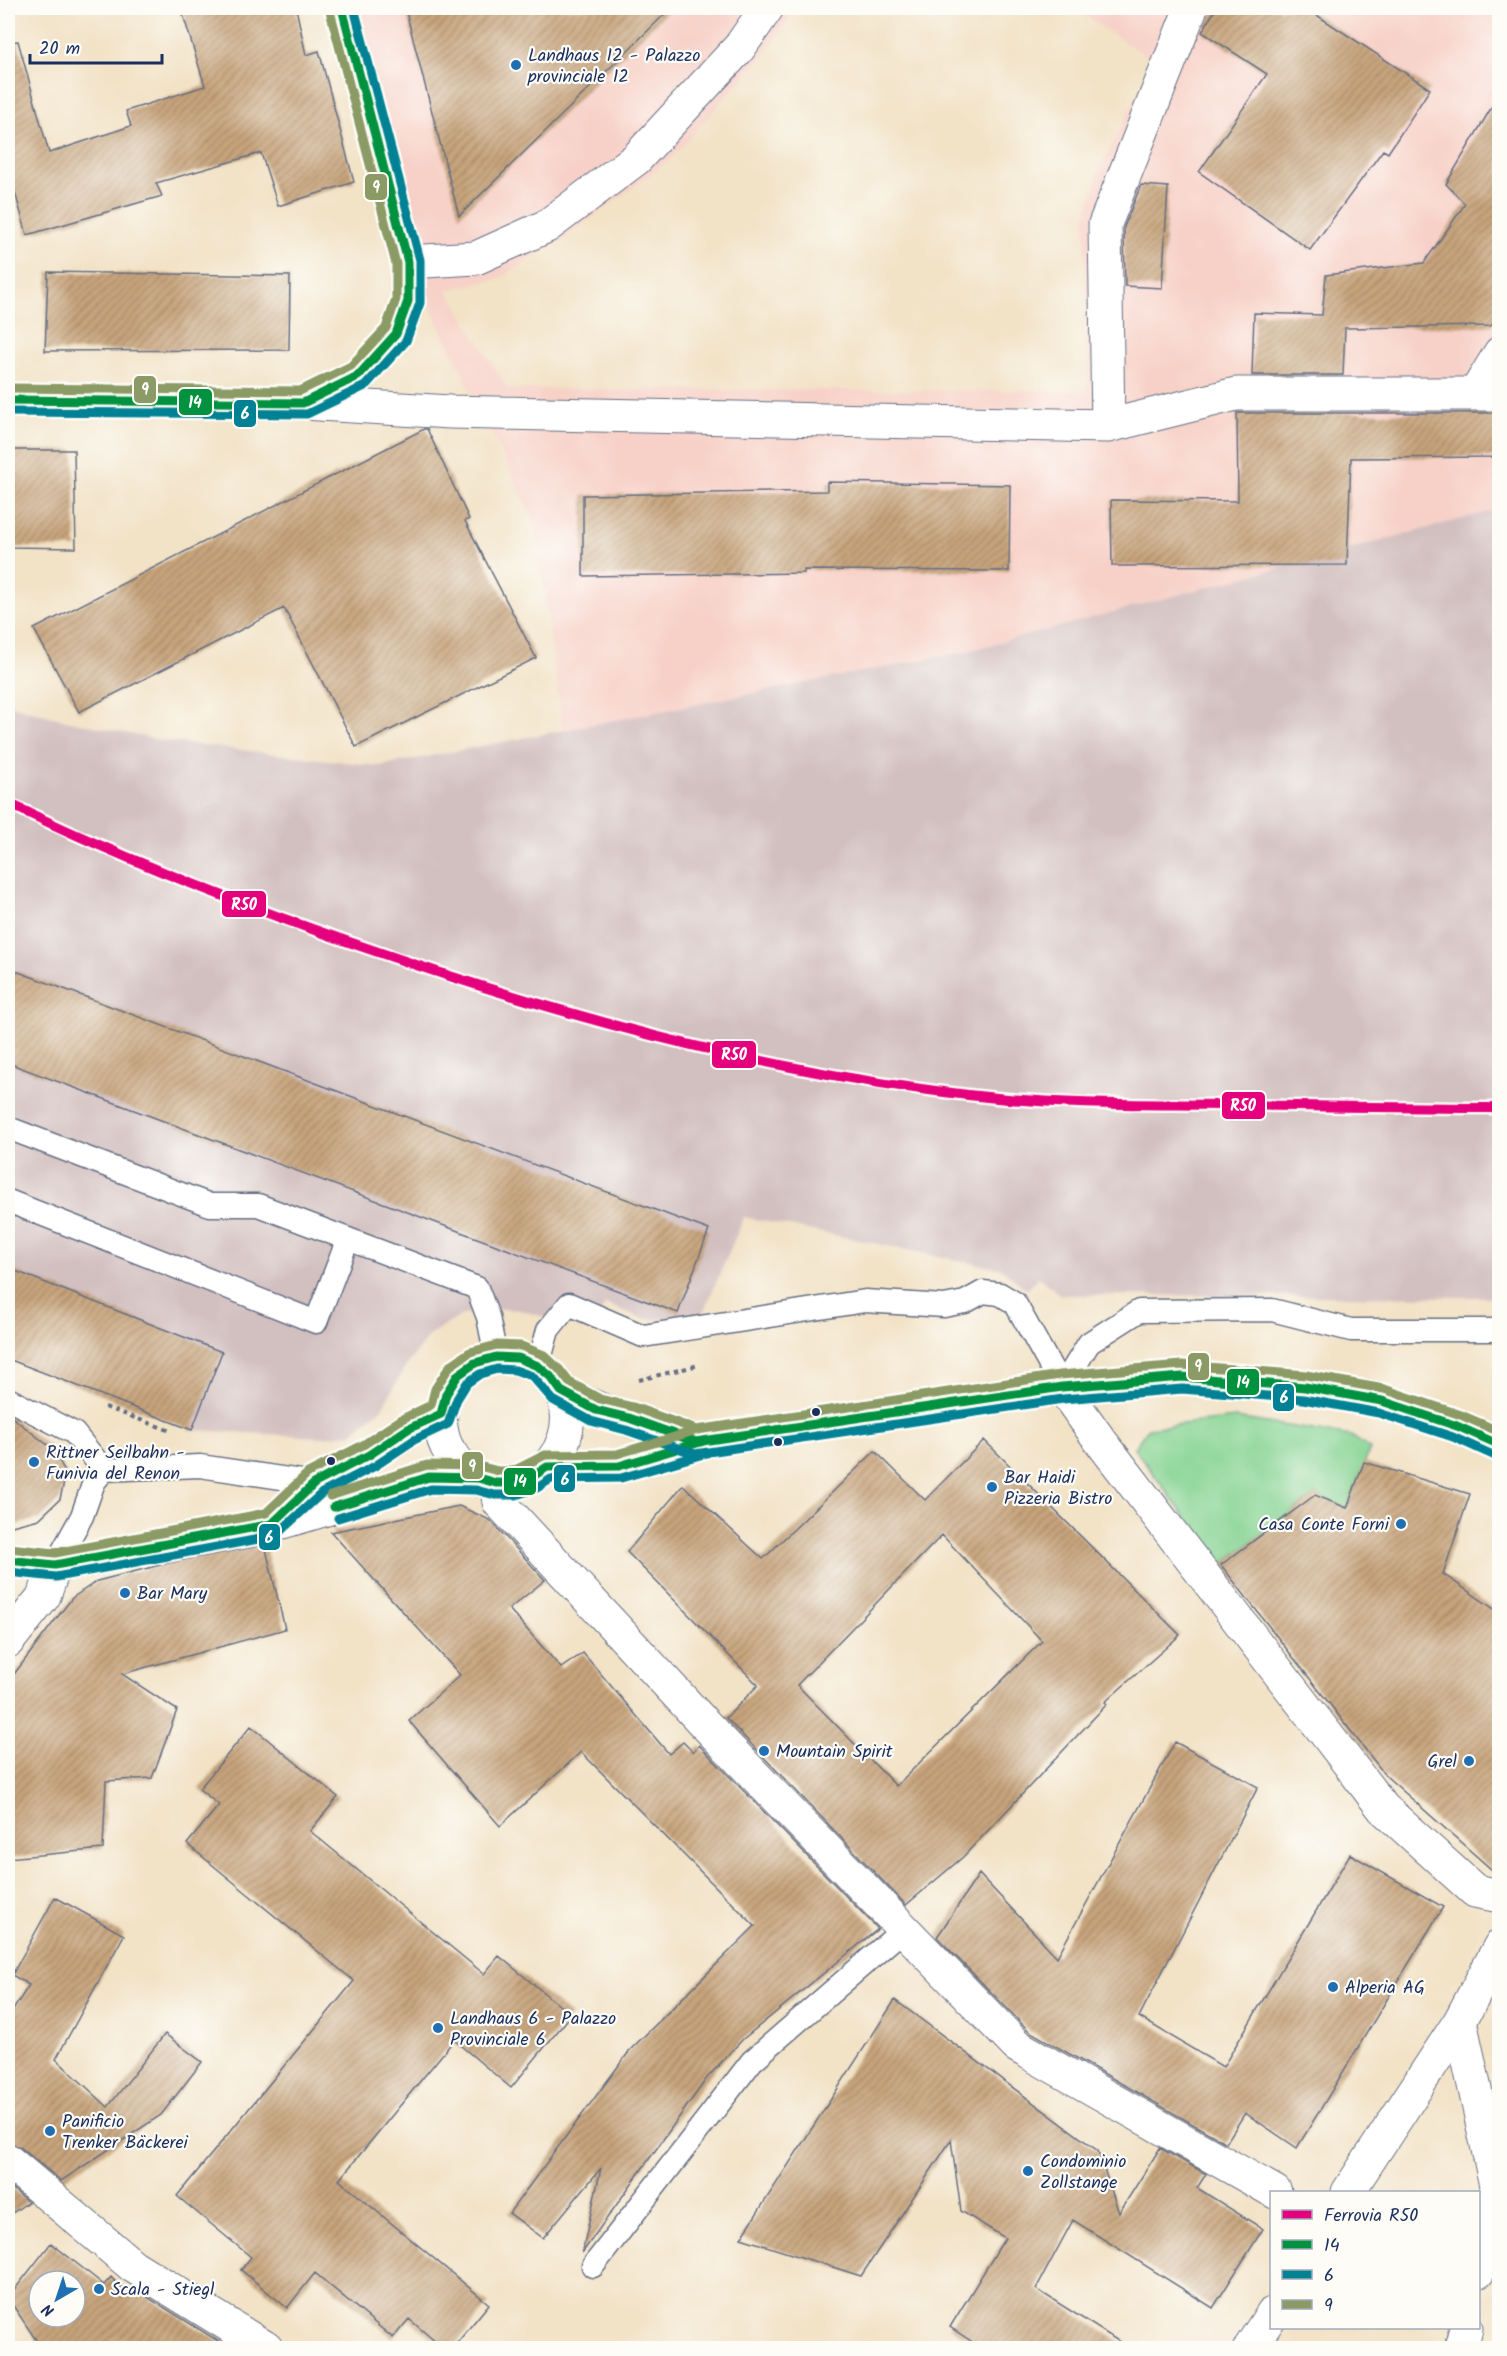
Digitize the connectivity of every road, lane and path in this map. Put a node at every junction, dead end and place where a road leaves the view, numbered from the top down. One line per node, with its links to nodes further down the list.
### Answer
1 (342, 8): 4 (street)
2 (767, 8): 4 (street)
3 (1191, 8): 9 (street)
4 (408, 262): 8 (street)
5 (1500, 353): 6 (street)
6 (1487, 394): 9 (street)
7 (8, 400): 8 (street)
8 (303, 403): 9 (street)
9 (1108, 426)
10 (8, 1128): 12 (lane)
11 (8, 1201): 12 (lane)
12 (348, 1239): 14 (lane)
13 (1500, 1330): 16 (lane)
14 (496, 1357): 15 (street); 19 (street)
15 (538, 1366): 16 (lane); 17 (street)
16 (1062, 1387): 20 (street); 21 (street); 30 (street)
17 (561, 1391): 20 (street); 22 (street)
18 (8, 1399): 23 (lane)
19 (441, 1414): 24 (street); 25 (street)
20 (696, 1442): 22 (street)
21 (1500, 1445)
22 (547, 1467): 24 (street)
23 (104, 1470): 25 (lane); 28 (lane)
24 (487, 1480): 26 (street); 31 (street)
25 (315, 1483): 26 (street)
26 (272, 1524): 28 (street)
27 (8, 1560): 28 (street)
28 (55, 1565): 29 (street)
29 (8, 1641)
30 (1500, 1896)
31 (904, 1929): 35 (street); 37 (lane)
32 (1500, 1946): 33 (street)
33 (1460, 2021): 36 (street); 38 (street)
34 (8, 2161): 41 (street)
35 (1271, 2191)
36 (1349, 2191)
37 (593, 2266)
38 (1480, 2267)
39 (1270, 2317): 42 (street)
40 (1466, 2329): 43 (street)
41 (266, 2349)
42 (1250, 2349)
43 (1461, 2349)

